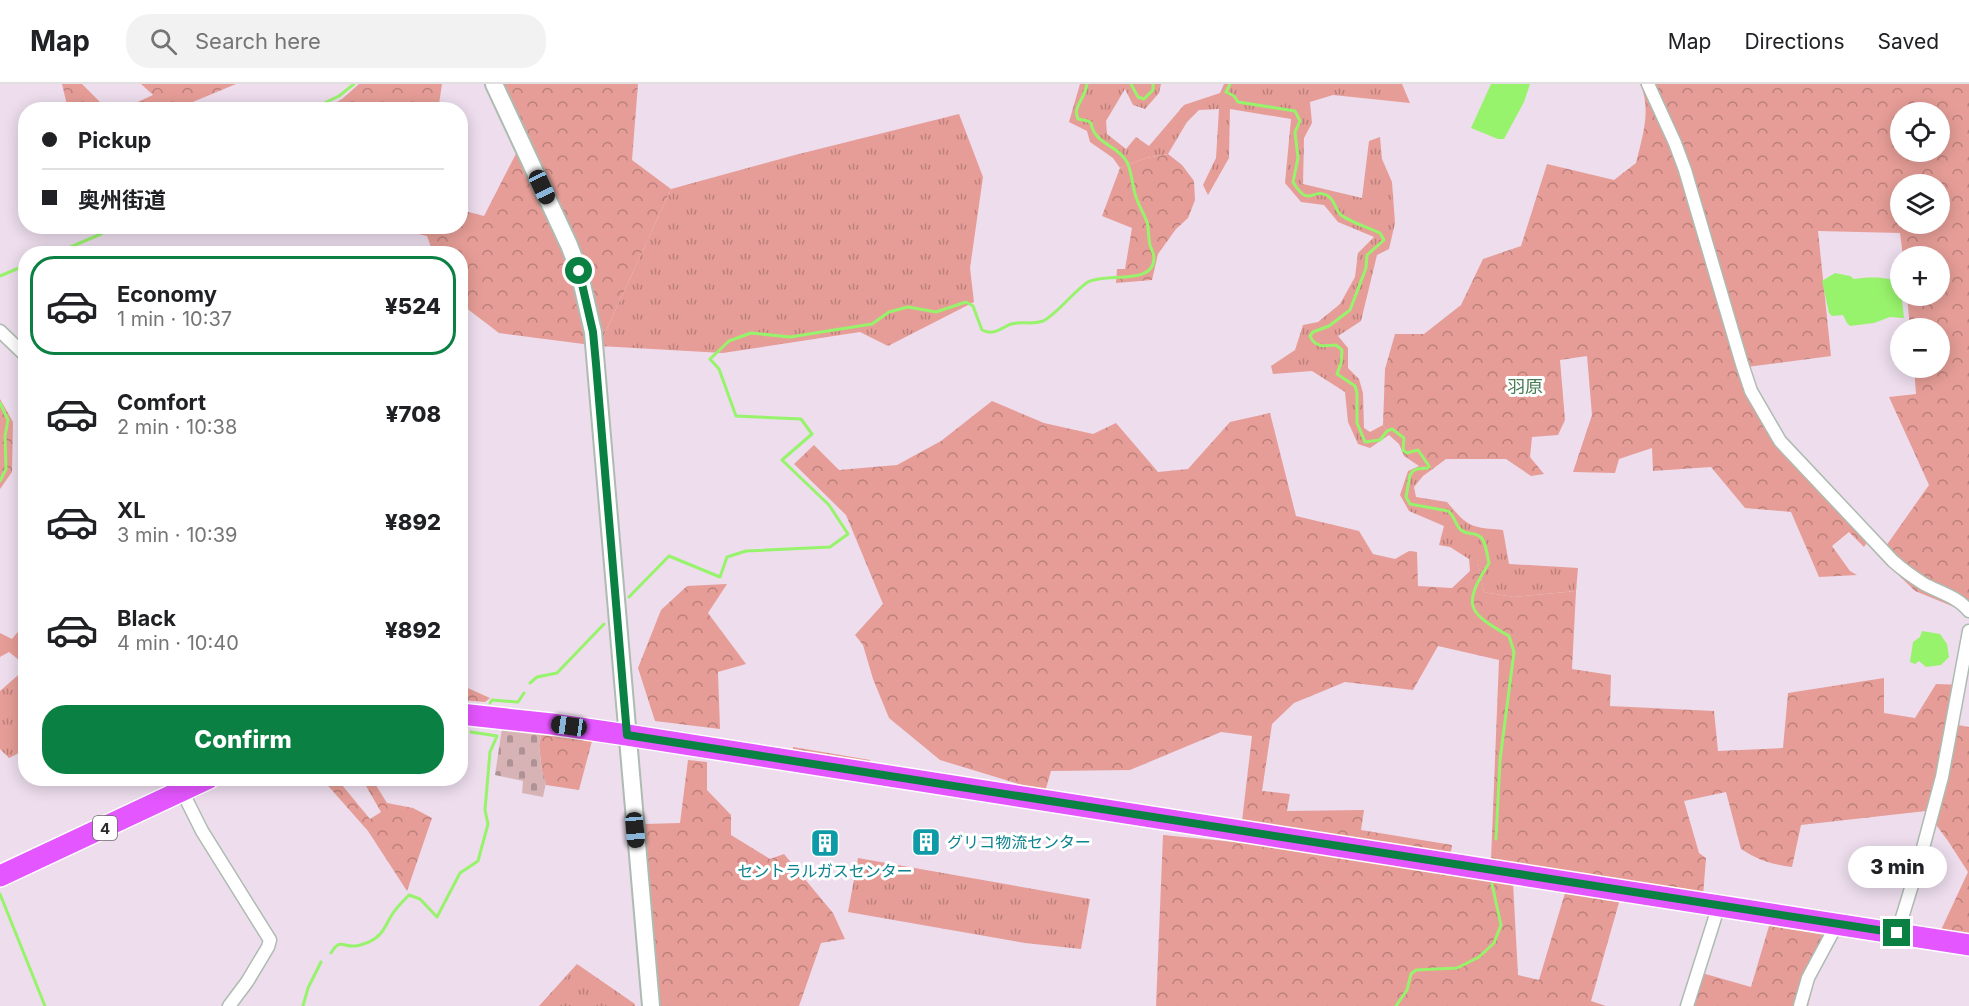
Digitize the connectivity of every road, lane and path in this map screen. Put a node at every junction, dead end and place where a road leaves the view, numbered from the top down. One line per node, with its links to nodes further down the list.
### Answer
1 (494, 84): 8 (street)
2 (1648, 84): 5 (street)
3 (0, 331): 4 (street)
4 (18, 348)
5 (1969, 611)
6 (1969, 631): 14 (street)
7 (468, 715): 8 (highway)
8 (627, 735): 12 (highway); 17 (street)
9 (193, 786): 10 (highway, 4)
10 (182, 791): 11 (highway, 4); 16 (street)
11 (0, 876)
12 (1719, 905): 13 (highway); 18 (street)
13 (1837, 924): 14 (highway); 19 (street)
14 (1897, 933): 15 (highway)
15 (1969, 945)
16 (230, 1006)
17 (651, 1006)
18 (1687, 1006)
19 (1800, 1006)

